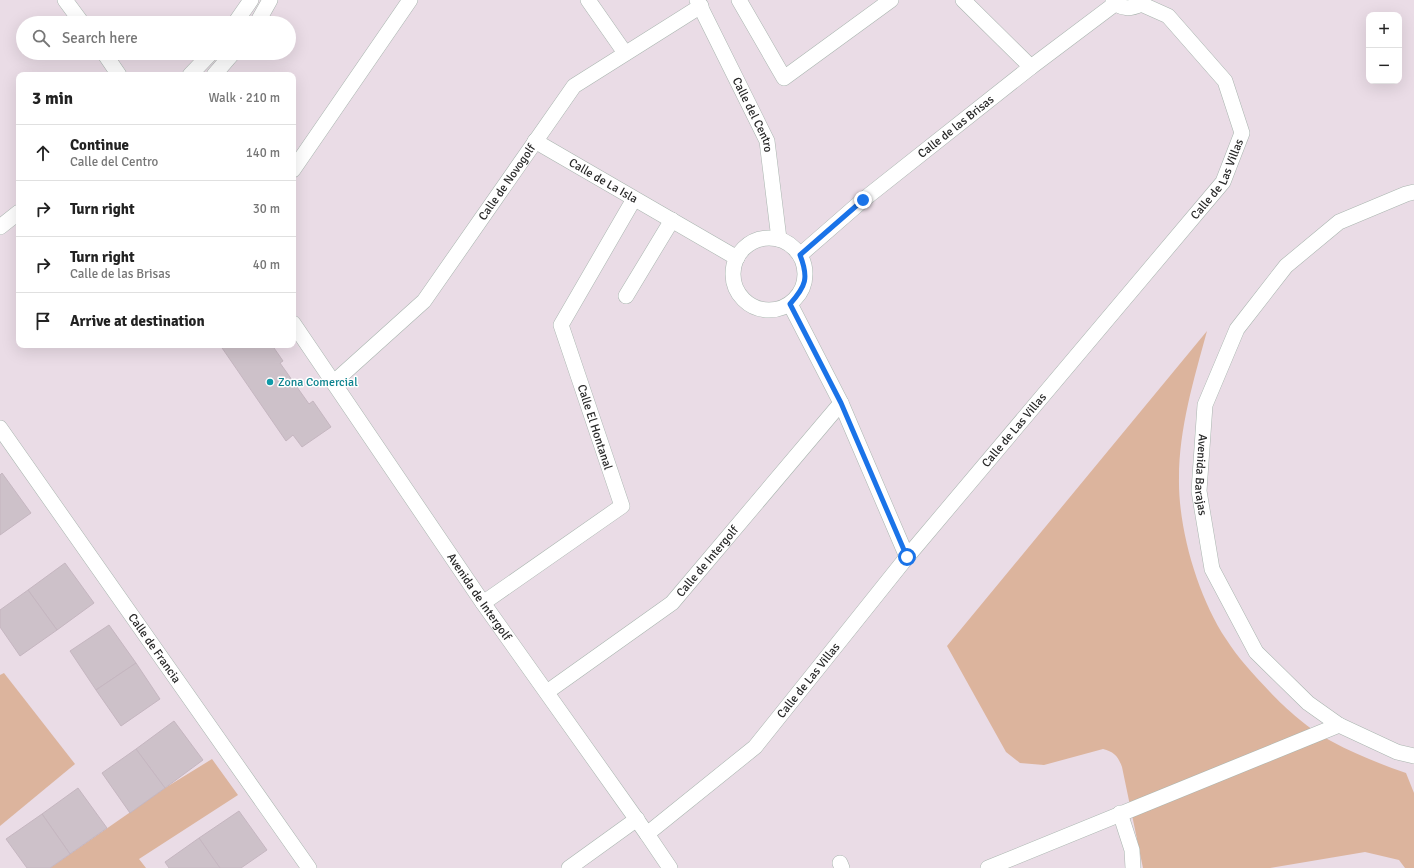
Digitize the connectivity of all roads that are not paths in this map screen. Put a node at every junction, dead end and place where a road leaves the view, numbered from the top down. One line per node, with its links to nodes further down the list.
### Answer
1 (66, 0): 12 (street)
2 (251, 0): 13 (street)
3 (270, 0): 14 (street)
4 (410, 0): 24 (street)
5 (588, 0): 15 (street)
6 (739, 0): 7 (street)
7 (892, 0)
8 (963, 0): 19 (street)
9 (1114, 2): 10 (street); 19 (street, Calle de las Brisas)
10 (1142, 2): 39 (street, Calle de Las Villas)
11 (699, 3): 15 (street, Calle de Novogolf); 30 (street, Calle del Centro)
12 (77, 16)
13 (240, 16)
14 (261, 16)
15 (625, 54): 23 (street, Calle de Novogolf)
16 (109, 60): 20 (street)
17 (204, 60): 21 (street)
18 (227, 60): 22 (street)
19 (1031, 67): 31 (street, Calle de las Brisas)
20 (118, 72)
21 (193, 72)
22 (217, 72)
23 (535, 141): 26 (street, Calle de La Isla); 36 (street, Calle de Novogolf)
24 (296, 166)
25 (1414, 192): 42 (street, Avenida Barajas)
26 (634, 199): 28 (street, Calle de La Isla); 40 (street, Calle El Hontanal)
27 (16, 214): 29 (street)
28 (672, 220): 32 (street, Calle de La Isla); 33 (street)
29 (0, 227)
30 (779, 239): 31 (street); 32 (street)
31 (800, 255): 34 (street)
32 (737, 258): 34 (street)
33 (626, 296)
34 (790, 304): 37 (street)
35 (296, 328): 36 (street, Avenida de Intergolf)
36 (334, 382): 40 (street, Avenida de Intergolf)
37 (841, 403): 39 (street); 41 (street, Calle de Intergolf)
38 (0, 428): 47 (street, Calle de Francia)
39 (907, 557): 46 (street, Calle de Las Villas)
40 (483, 603): 41 (street, Avenida de Intergolf)
41 (547, 692): 45 (street, Avenida de Intergolf)
42 (1338, 725): 43 (street, Avenida Barajas); 44 (street)
43 (1414, 756)
44 (1120, 813): 50 (street); 51 (street)
45 (637, 819): 46 (street, Avenida de Intergolf); 48 (street)
46 (647, 834): 49 (street, Avenida de Intergolf)
47 (308, 868)
48 (569, 868)
49 (670, 868)
50 (988, 868)
51 (1133, 868)

